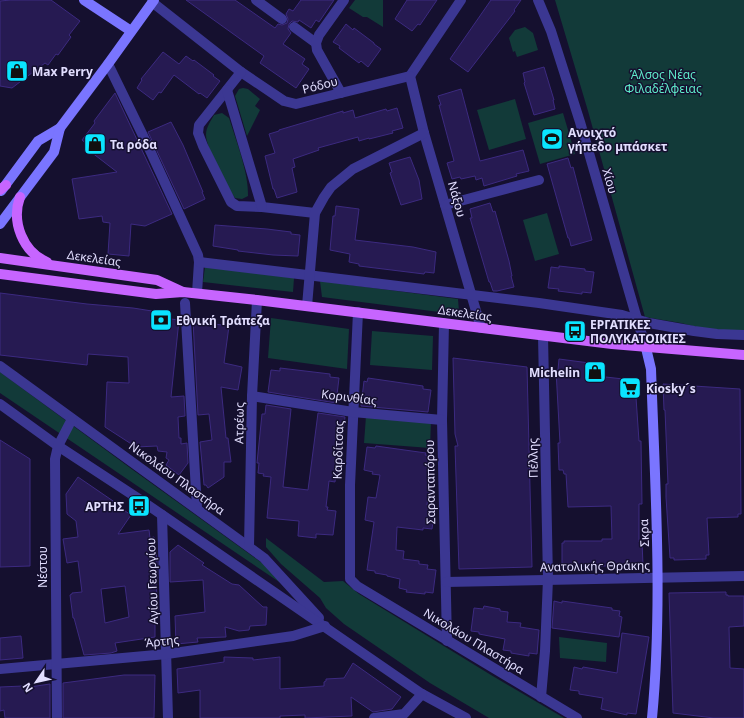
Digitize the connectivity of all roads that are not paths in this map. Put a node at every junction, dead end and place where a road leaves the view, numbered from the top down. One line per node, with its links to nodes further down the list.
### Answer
1 (84, 0): 9 (street)
2 (256, 0): 7 (street)
3 (344, 0): 10 (street)
4 (461, 0): 13 (street)
5 (538, 0): 37 (street, Χίου)
6 (153, 1): 9 (street); 12 (street, Ρόδου)
7 (282, 19)
8 (294, 27): 10 (street)
9 (130, 32): 11 (street)
10 (316, 43): 15 (street)
11 (108, 64): 16 (street); 26 (street)
12 (241, 72): 14 (street); 15 (street, Ρόδου)
13 (410, 76): 15 (street, Ρόδου); 17 (street, Νάξου)
14 (227, 90): 22 (street); 22 (street)
15 (341, 93)
16 (60, 128): 19 (street); 20 (street)
17 (424, 133): 21 (street, Νάξου); 23 (street)
18 (539, 180): 21 (street)
19 (2, 189)
20 (20, 197): 24 (street); 27 (main road)
21 (445, 205): 32 (street, Νάξου)
22 (262, 207): 23 (street)
23 (315, 213): 29 (street)
24 (0, 224)
25 (0, 258): 27 (main road, Δεκελείας)
26 (199, 262): 29 (street); 31 (street)
27 (53, 265): 30 (main road, Δεκελείας)
28 (0, 274): 30 (main road, Δεκελείας)
29 (310, 274): 32 (street); 35 (street)
30 (183, 292): 31 (main road, Δεκελείας)
31 (197, 293): 33 (main road, Δεκελείας)
32 (471, 294): 37 (street); 39 (street, Νάξου)
33 (257, 300): 35 (main road, Δεκελείας); 45 (street, Ατρέως)
34 (185, 303): 51 (street)
35 (307, 306): 36 (main road, Δεκελείας)
36 (358, 312): 38 (main road, Δεκελείας); 47 (street, Καρδίτσας)
37 (637, 319): 40 (street); 42 (street, Χίου)
38 (444, 323): 39 (main road, Δεκελείας); 49 (street, Σαρανταπόρου)
39 (481, 328): 41 (main road, Δεκελείας)
40 (744, 335)
41 (543, 336): 42 (main road, Δεκελείας); 56 (street, Πέλλης)
42 (646, 348): 43 (main road, Δεκελείας); 55 (street, Σκρα)
43 (744, 355)
44 (0, 366): 48 (street, Νικολάου Πλαστήρα)
45 (252, 396): 47 (street, Κορινθίας); 53 (street, Ατρέως)
46 (0, 404): 50 (street, Νικολάου Πλαστήρα)
47 (353, 412): 49 (street, Κορινθίας); 58 (street, Καρδίτσας)
48 (72, 419): 50 (street, Νέστου); 51 (street, Νικολάου Πλαστήρα)
49 (442, 420): 57 (street, Σαρανταπόρου)
50 (58, 446): 52 (street, Νικολάου Πλαστήρα); 62 (street, Νέστου)
51 (197, 508): 53 (street, Νικολάου Πλαστήρα)
52 (162, 515): 59 (street, Νικολάου Πλαστήρα); 61 (street, Αγίου Γεωργίου)
53 (249, 546): 59 (street, Νικολάου Πλαστήρα)
54 (744, 576): 55 (street, Ανατολικής Θράκης)
55 (658, 578): 56 (street, Ανατολικής Θράκης); 71 (street, Σκρα)
56 (548, 579): 57 (street, Ανατολικής Θράκης); 65 (street, Πέλλης)
57 (446, 582): 60 (street, Σαρανταπόρου)
58 (357, 586): 60 (street, Νικολάου Πλαστήρα)
59 (325, 626): 61 (street, Άρτης); 64 (street, Νικολάου Πλαστήρα)
60 (447, 640): 65 (street, Νικολάου Πλαστήρα)
61 (167, 654): 62 (street, Άρτης); 67 (street, Αγίου Γεωργίου)
62 (56, 663): 63 (street, Άρτης); 66 (street, Νέστου)
63 (0, 669)
64 (422, 694): 68 (street); 69 (street, Νικολάου Πλαστήρα)
65 (541, 697): 70 (street, Νικολάου Πλαστήρα)
66 (57, 718)
67 (168, 718)
68 (374, 718)
69 (466, 718)
70 (577, 718)
71 (652, 718)

